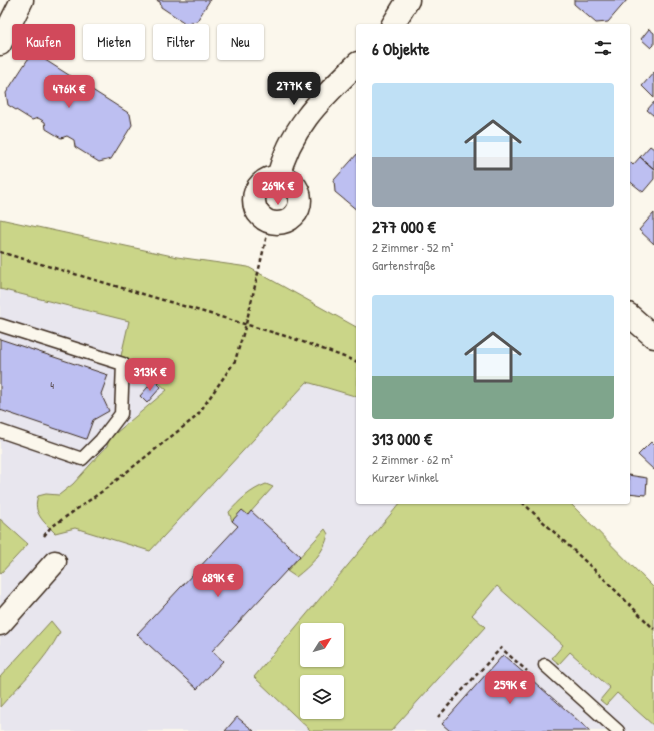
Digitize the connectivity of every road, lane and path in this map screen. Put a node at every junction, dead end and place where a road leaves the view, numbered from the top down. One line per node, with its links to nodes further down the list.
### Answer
1 (22, 0): 4 (street)
2 (408, 0): 3 (street)
3 (393, 24)
4 (0, 44)
5 (356, 65): 6 (street)
6 (278, 178): 7 (street); 7 (street)
7 (270, 222): 10 (path)
8 (0, 252): 10 (path)
9 (630, 316): 12 (street)
10 (246, 324): 13 (path); 16 (path)
11 (0, 325): 14 (lane)
12 (654, 337)
13 (356, 361)
14 (0, 432)
15 (524, 504): 19 (path)
16 (44, 536)
17 (55, 562): 18 (street)
18 (0, 624)
19 (654, 629)
20 (545, 665): 23 (lane)
21 (529, 672): 22 (path)
22 (438, 717)
23 (618, 731)

